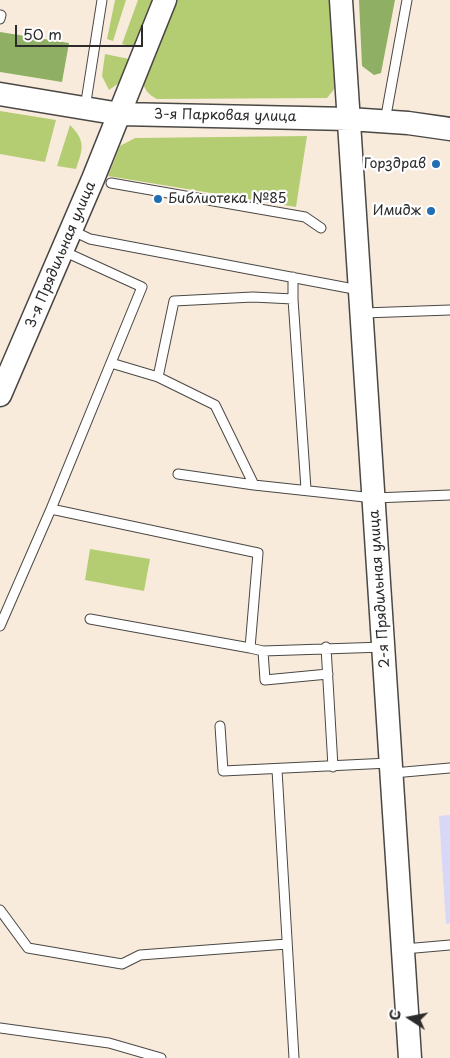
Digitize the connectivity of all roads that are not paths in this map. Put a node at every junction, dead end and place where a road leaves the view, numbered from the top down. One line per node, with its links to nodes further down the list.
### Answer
1 (102, 0): 6 (lane)
2 (165, 0): 7 (street, 3-я Прядильная улица)
3 (341, 0): 8 (street, 2-я Прядильная улица)
4 (407, 0): 9 (lane)
5 (0, 94): 6 (street, 3-я Парковая улица)
6 (85, 108): 7 (street, 3-я Парковая улица)
7 (120, 114): 8 (street, 3-я Парковая улица); 13 (street, 3-я Прядильная улица)
8 (349, 119): 9 (street, 3-я Парковая улица); 16 (street, 2-я Прядильная улица)
9 (385, 122): 10 (street, 3-я Парковая улица)
10 (450, 129)
11 (111, 183): 12 (lane)
12 (321, 228)
13 (72, 230): 14 (street, 3-я Прядильная улица); 15 (lane)
14 (63, 251): 20 (lane); 22 (street, 3-я Прядильная улица)
15 (293, 277): 16 (lane); 17 (lane)
16 (359, 290): 19 (street, 2-я Прядильная улица)
17 (293, 299): 21 (lane); 25 (lane)
18 (450, 310): 19 (lane)
19 (361, 314): 27 (street, 2-я Прядильная улица)
20 (111, 363): 21 (lane); 28 (lane)
21 (158, 377): 24 (lane)
22 (0, 395)
23 (178, 474): 24 (lane)
24 (254, 485): 25 (lane)
25 (306, 489): 27 (lane)
26 (450, 495): 27 (lane)
27 (374, 498): 31 (street, 2-я Прядильная улица)
28 (51, 509): 30 (lane); 32 (lane)
29 (90, 619): 32 (lane)
30 (0, 626)
31 (384, 647): 33 (lane); 38 (street, 2-я Прядильная улица)
32 (250, 648): 34 (lane)
33 (326, 648): 34 (lane); 35 (lane)
34 (263, 651): 35 (lane)
35 (328, 674): 37 (lane)
36 (220, 726): 40 (lane)
37 (333, 767): 38 (lane); 40 (lane)
38 (392, 768): 39 (lane); 44 (street, 2-я Прядильная улица)
39 (450, 768)
40 (277, 770): 42 (lane)
41 (0, 910): 42 (lane)
42 (288, 944): 47 (lane)
43 (450, 945): 44 (lane)
44 (404, 948): 48 (street, 2-я Прядильная улица)
45 (0, 1028): 46 (lane)
46 (161, 1058)
47 (294, 1058)
48 (410, 1058)

